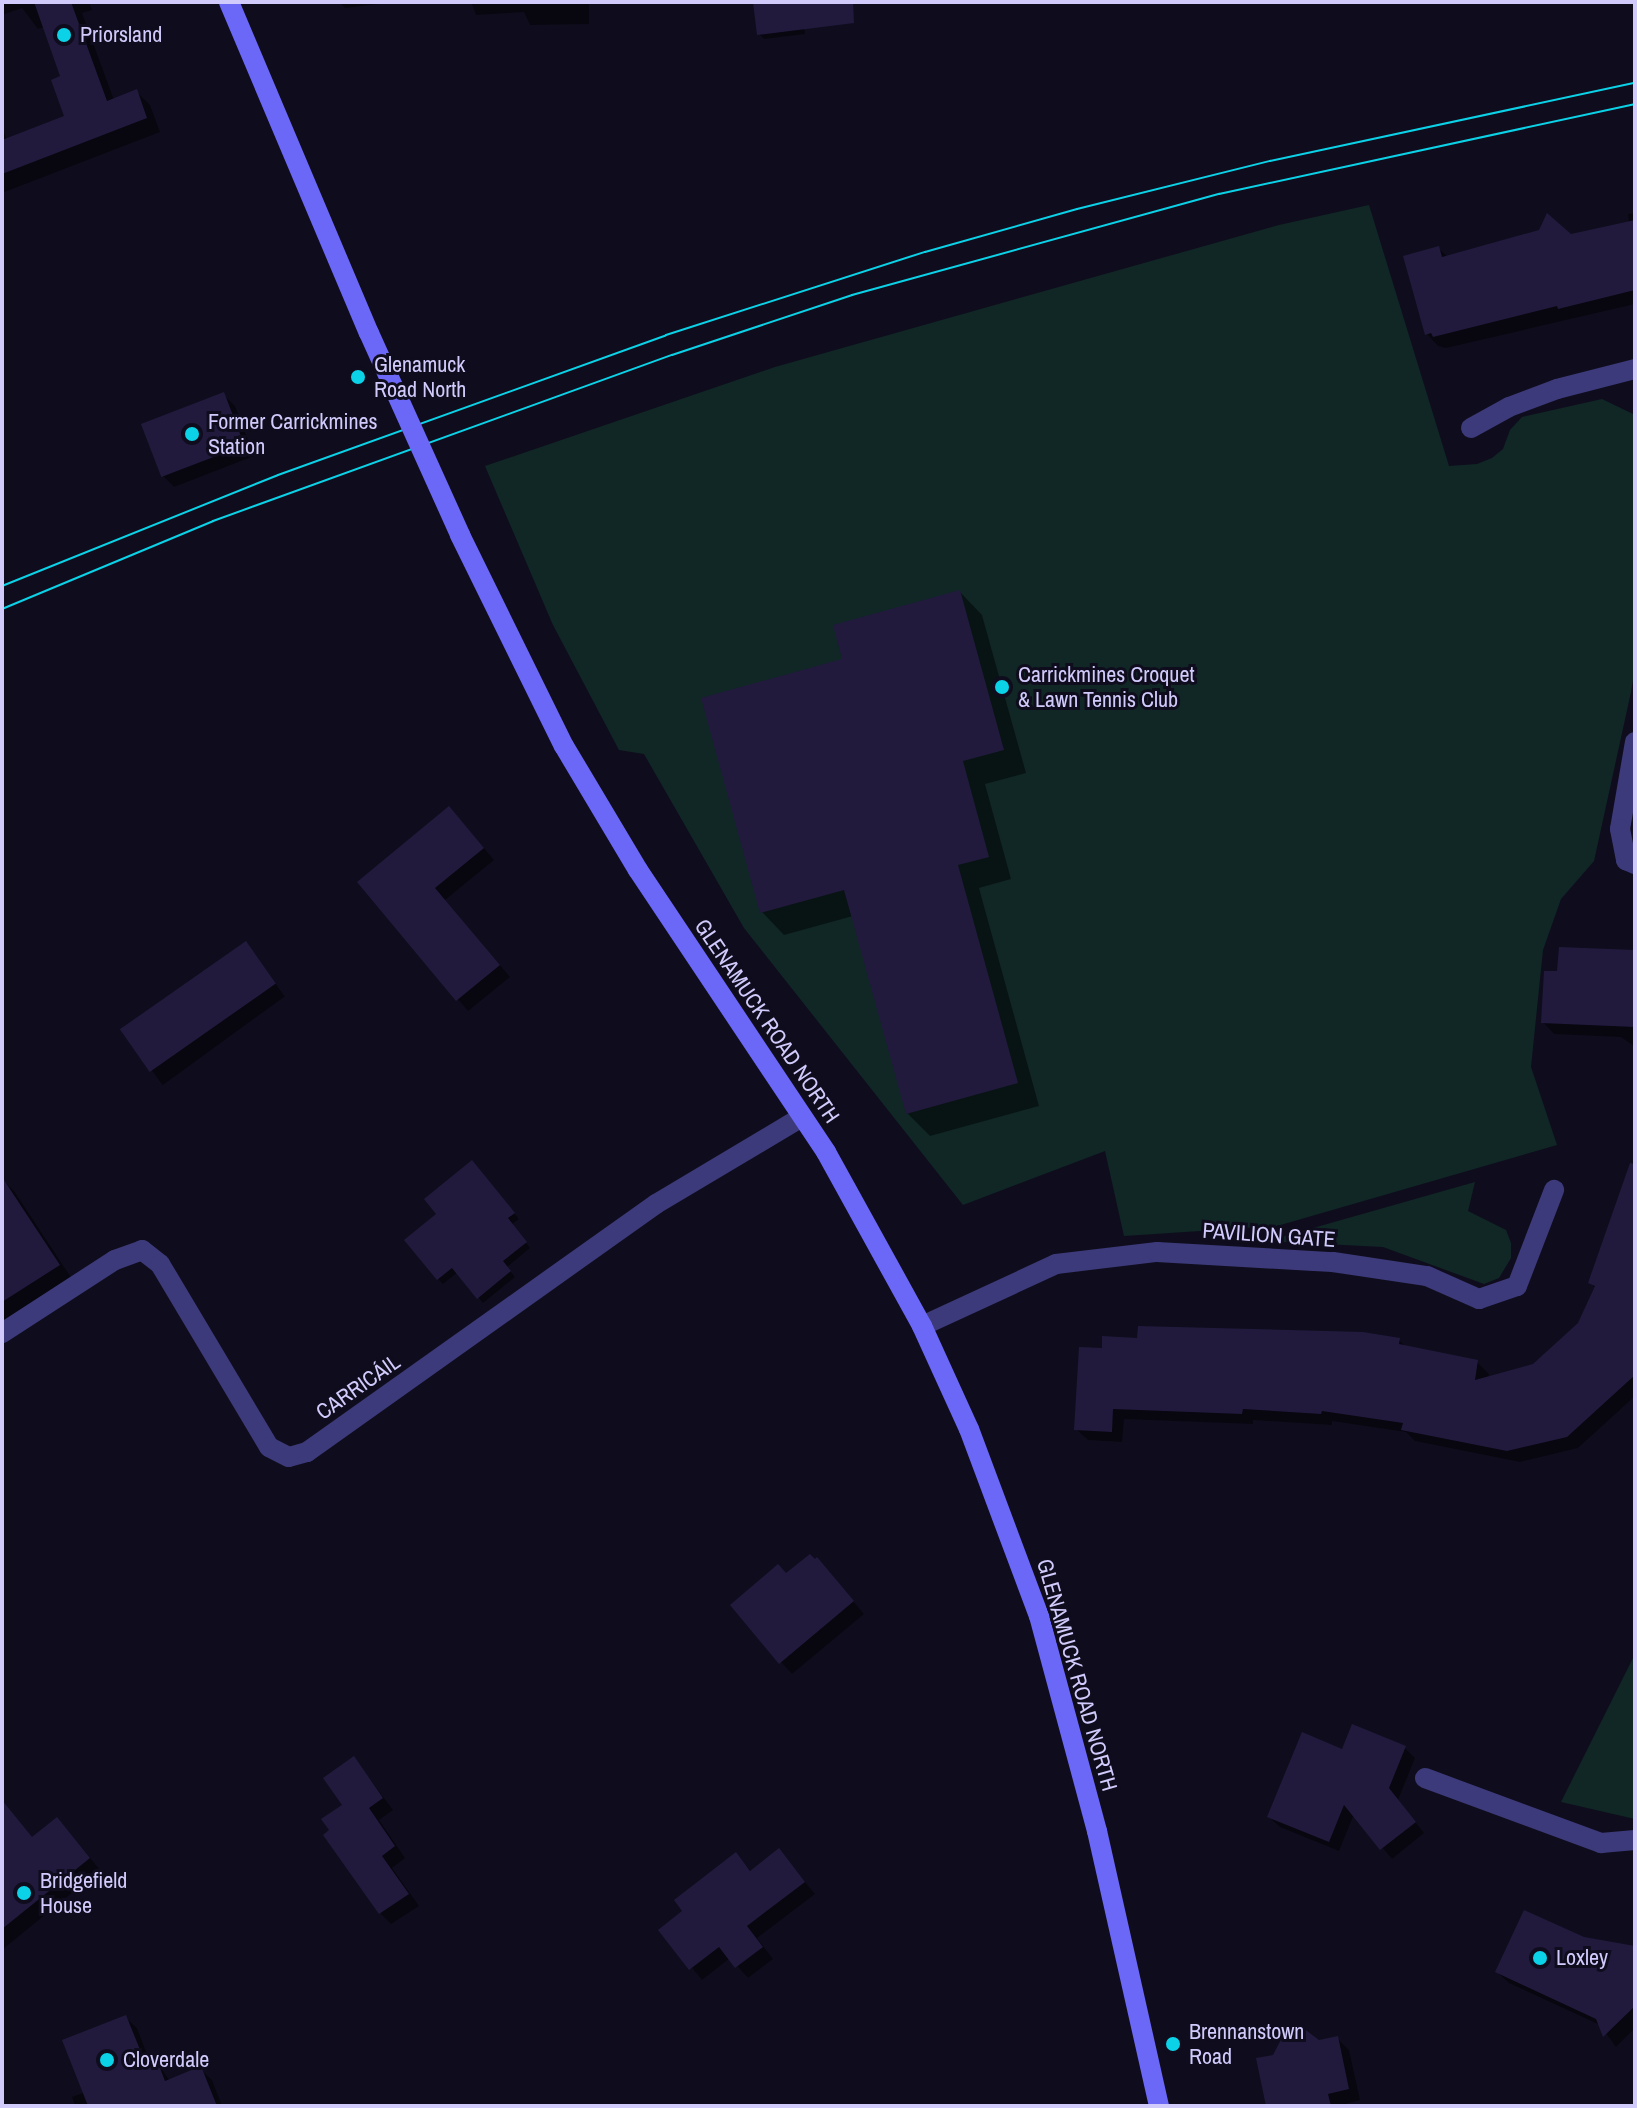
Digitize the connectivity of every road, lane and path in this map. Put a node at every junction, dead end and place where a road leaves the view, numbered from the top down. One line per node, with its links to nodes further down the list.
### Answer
1 (229, 2): 6 (main road, GLENAMUCK ROAD NORTH, bridge)
2 (1635, 369): 3 (street)
3 (1471, 428)
4 (1635, 742): 5 (street)
5 (1635, 864)
6 (802, 1117): 8 (main road, GLENAMUCK ROAD NORTH); 9 (street, CARRICÁIL)
7 (1554, 1190): 8 (street, PAVILION GATE)
8 (922, 1326): 12 (main road, GLENAMUCK ROAD NORTH)
9 (2, 1333)
10 (1425, 1778): 11 (street)
11 (1635, 1840)
12 (1159, 2106)

